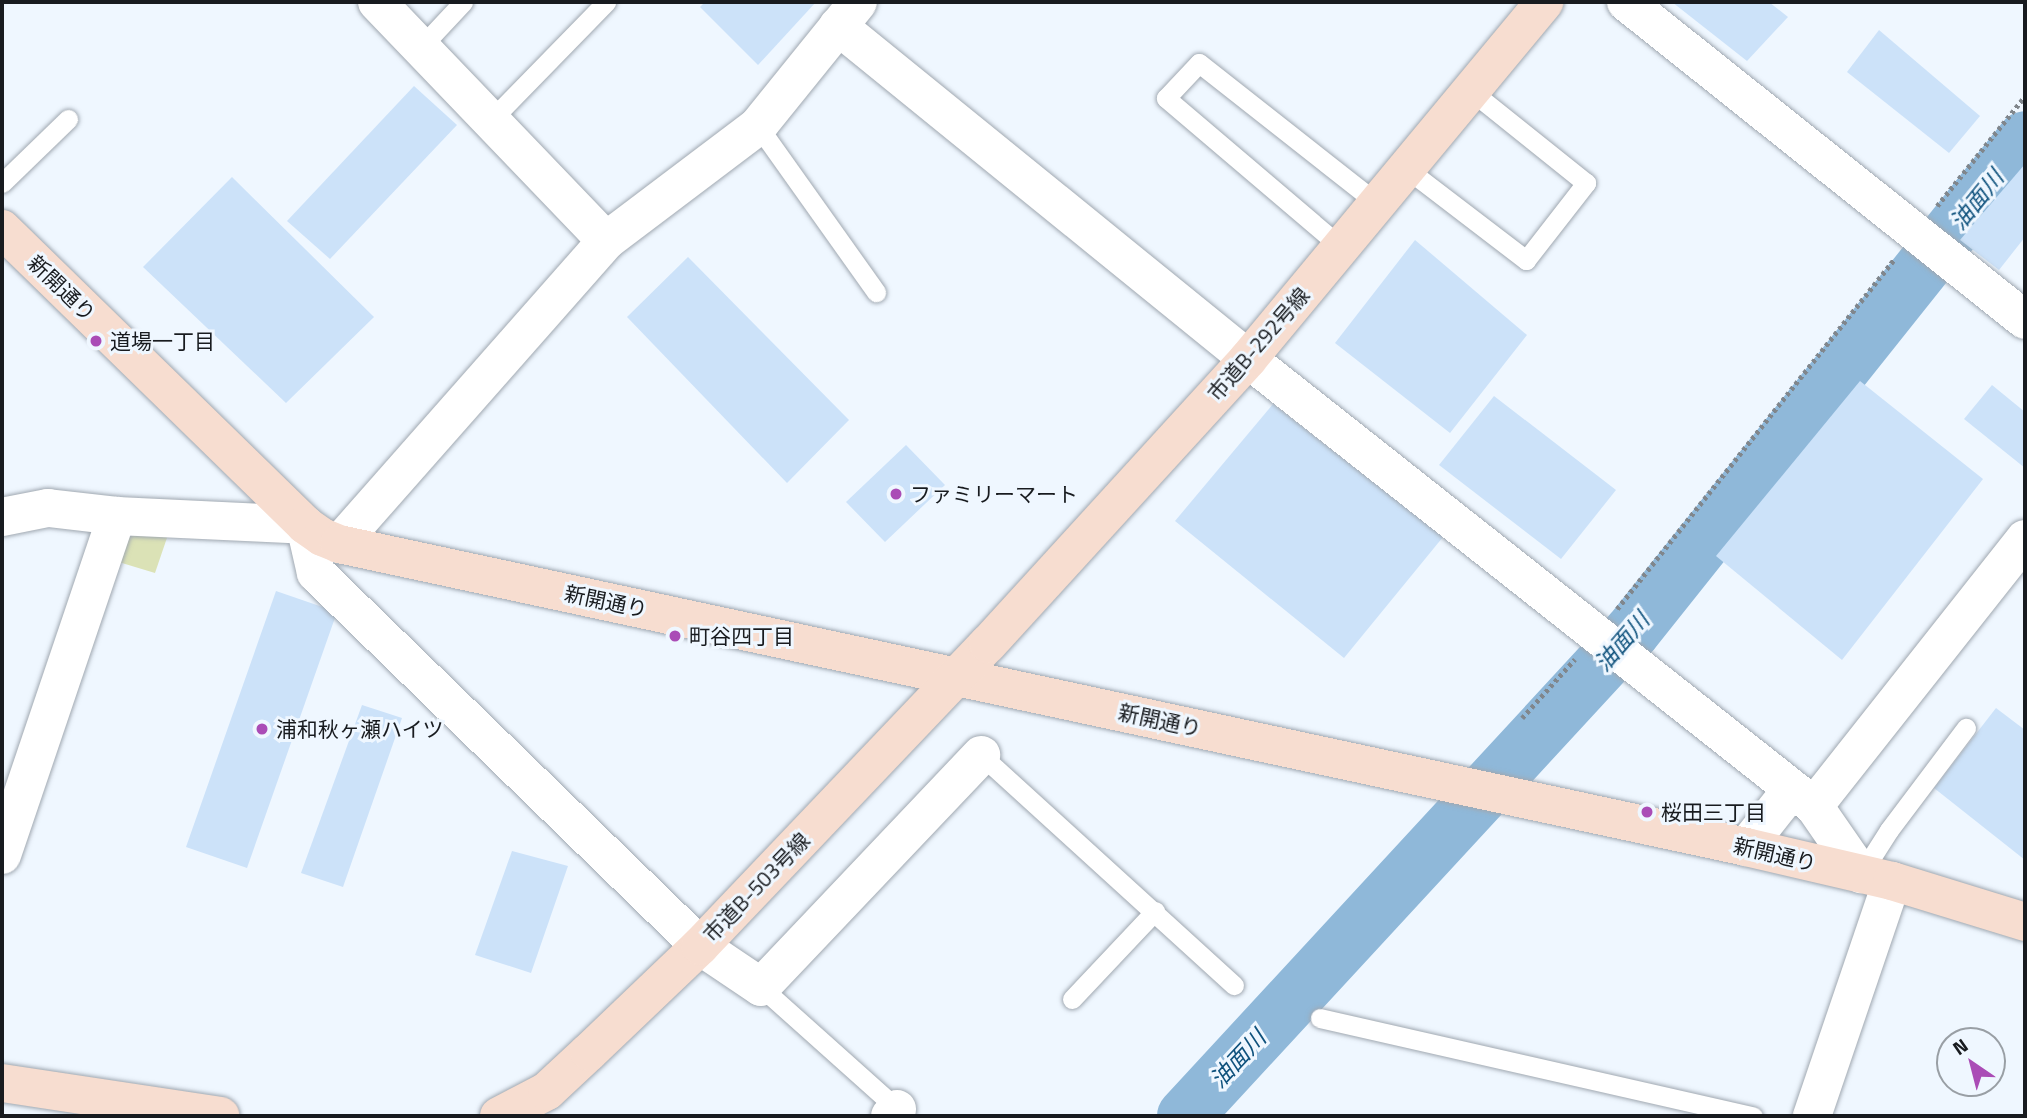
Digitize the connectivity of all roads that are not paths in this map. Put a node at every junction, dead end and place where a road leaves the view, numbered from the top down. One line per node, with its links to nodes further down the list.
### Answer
1 (377, 2): 7 (street)
2 (463, 2): 7 (lane)
3 (606, 2): 10 (lane)
4 (1544, 2): 8 (street, 市道B-292号線)
5 (1626, 2): 19 (street)
6 (848, 14): 11 (street); 20 (street)
7 (420, 48): 10 (street)
8 (1471, 91): 12 (street, 市道B-292号線); 12 (lane)
9 (68, 119): 13 (lane)
10 (491, 120): 16 (street)
11 (758, 126): 16 (street); 18 (lane)
12 (1407, 169): 14 (street, 市道B-292号線)
13 (2, 183)
14 (1377, 203): 17 (street, 市道B-292号線); 17 (lane)
15 (2, 229): 23 (street, 新開通り)
16 (606, 241): 25 (street)
17 (1341, 247): 20 (street, 市道B-292号線)
18 (876, 292)
19 (2025, 320)
20 (1248, 359): 26 (street, 市道B-292号線); 29 (street)
21 (117, 516): 22 (street); 23 (street); 31 (street)
22 (2, 517)
23 (305, 524): 25 (street, 新開通り); 35 (street)
24 (2025, 539): 29 (street)
25 (339, 544): 26 (street, 新開通り)
26 (959, 675): 30 (street, 新開通り); 35 (street, 市道B-503号線)
27 (1966, 728): 32 (lane)
28 (981, 755): 33 (lane); 37 (street)
29 (1803, 797): 30 (street); 32 (street)
30 (1746, 847): 32 (street, 新開通り)
31 (2, 855)
32 (1877, 878): 34 (street, 新開通り); 46 (street)
33 (1155, 911): 36 (lane); 38 (lane)
34 (2025, 922)
35 (700, 946): 37 (street); 41 (street, 市道B-503号線)
36 (1234, 985)
37 (761, 987): 42 (lane)
38 (1072, 999)
39 (1320, 1018): 45 (lane)
40 (2, 1083): 43 (street)
41 (557, 1104): 44 (street, 市道B-503号線)
42 (898, 1114)
43 (220, 1116)
44 (499, 1116)
45 (1753, 1116)
46 (1812, 1116)

